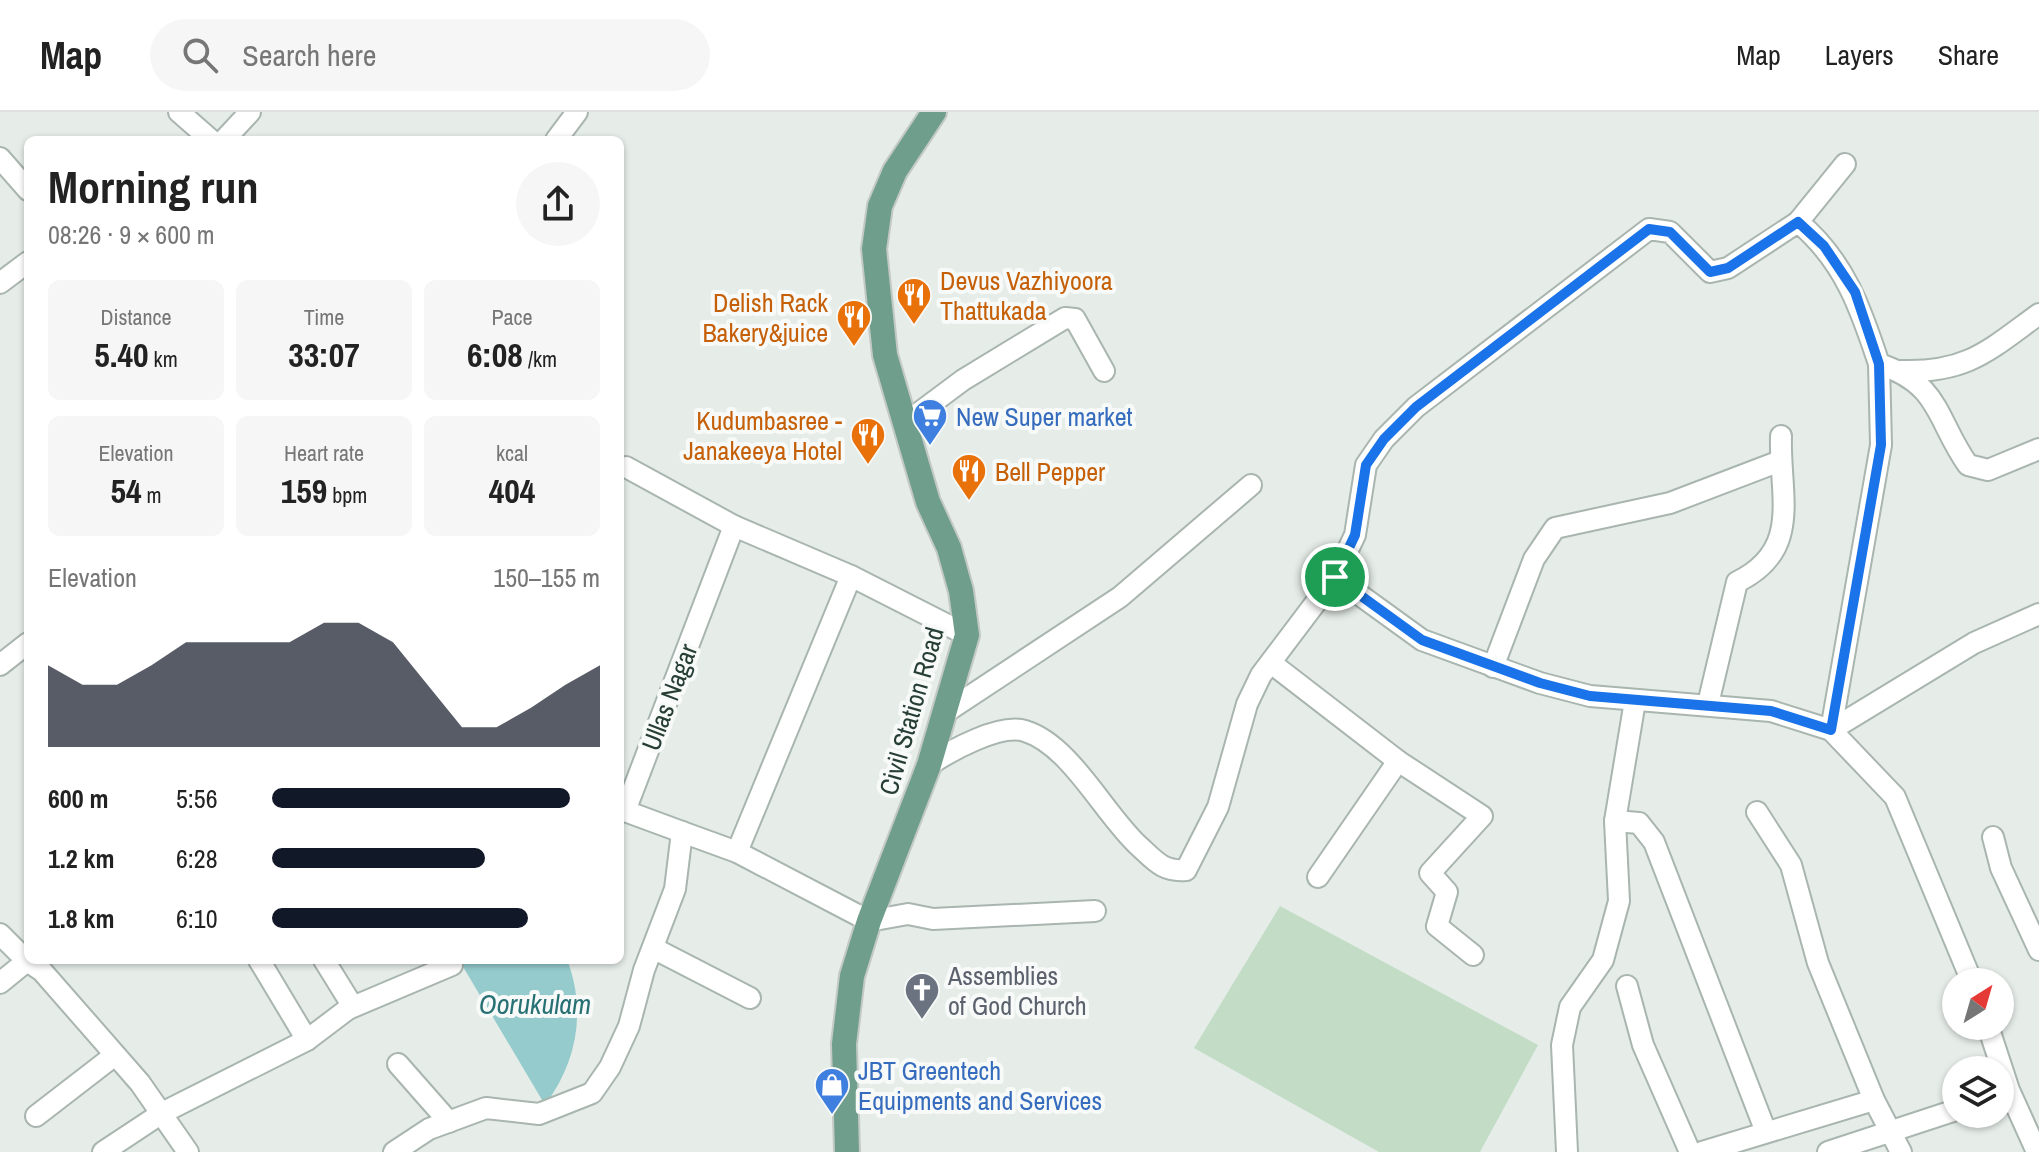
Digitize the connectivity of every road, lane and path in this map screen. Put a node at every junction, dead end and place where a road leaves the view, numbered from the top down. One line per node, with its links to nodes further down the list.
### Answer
1 (179, 112): 5 (street)
2 (250, 112): 6 (street)
3 (577, 112): 7 (street)
4 (934, 112): 18 (main road, Civil Station Road)
5 (206, 136)
6 (228, 136)
7 (559, 136)
8 (0, 158): 10 (street)
9 (1845, 164): 11 (street)
10 (24, 185)
11 (1798, 222): 15 (street); 26 (street)
12 (24, 265): 13 (street)
13 (0, 283)
14 (2039, 314): 17 (street)
15 (1879, 364): 17 (street); 36 (street)
16 (1104, 371): 18 (street)
17 (1901, 371): 20 (street)
18 (904, 424): 28 (main road, Civil Station Road)
19 (1781, 436): 21 (street)
20 (2039, 449)
21 (1780, 461): 32 (street); 34 (street)
22 (626, 467): 24 (street)
23 (1251, 485): 35 (street)
24 (734, 526): 25 (street); 39 (street, Ullas Nagar)
25 (851, 576): 28 (street); 45 (street)
26 (1335, 577): 31 (street); 32 (street)
27 (2039, 614): 36 (street)
28 (967, 635): 35 (main road, Civil Station Road)
29 (24, 646): 30 (street)
30 (1, 661)
31 (1271, 663): 37 (street); 38 (street)
32 (1493, 667): 33 (street)
33 (1635, 701): 34 (street); 42 (street)
34 (1708, 704): 36 (street)
35 (946, 712): 38 (main road, Civil Station Road)
36 (1831, 730): 59 (street)
37 (1398, 761): 46 (street); 52 (street)
38 (929, 765): 48 (main road, Civil Station Road)
39 (624, 805)
40 (624, 811): 43 (street, Ullas Nagar)
41 (1757, 812): 67 (street)
42 (1615, 821): 73 (street); 79 (street)
43 (682, 832): 45 (street, Ullas Nagar); 50 (street)
44 (1993, 837): 51 (street)
45 (737, 852): 48 (street, Ullas Nagar)
46 (1318, 877)
47 (1095, 911): 48 (street)
48 (869, 921): 78 (main road, Civil Station Road)
49 (0, 934): 53 (street)
50 (653, 948): 62 (street); 72 (street)
51 (2039, 950)
52 (1473, 955)
53 (24, 958)
54 (24, 963): 60 (street)
55 (32, 964): 65 (street)
56 (261, 964): 64 (street)
57 (326, 964): 63 (street)
58 (452, 965): 63 (street)
59 (1966, 968)
60 (0, 983)
61 (1627, 986): 80 (street)
62 (750, 998)
63 (348, 1009): 64 (street)
64 (307, 1040): 69 (street)
65 (115, 1055): 69 (street); 70 (street)
66 (398, 1064): 72 (street)
67 (1874, 1100): 73 (street); 74 (street)
68 (2014, 1109): 83 (street)
69 (162, 1113): 75 (street); 76 (street)
70 (36, 1116)
71 (1942, 1118): 74 (street)
72 (449, 1122): 77 (street)
73 (1766, 1132): 81 (street)
74 (1898, 1142): 82 (street)
75 (103, 1152)
76 (188, 1152)
77 (394, 1152)
78 (847, 1152)
79 (1567, 1152)
80 (1690, 1152)
81 (1702, 1152)
82 (1828, 1152)
83 (2037, 1152)

